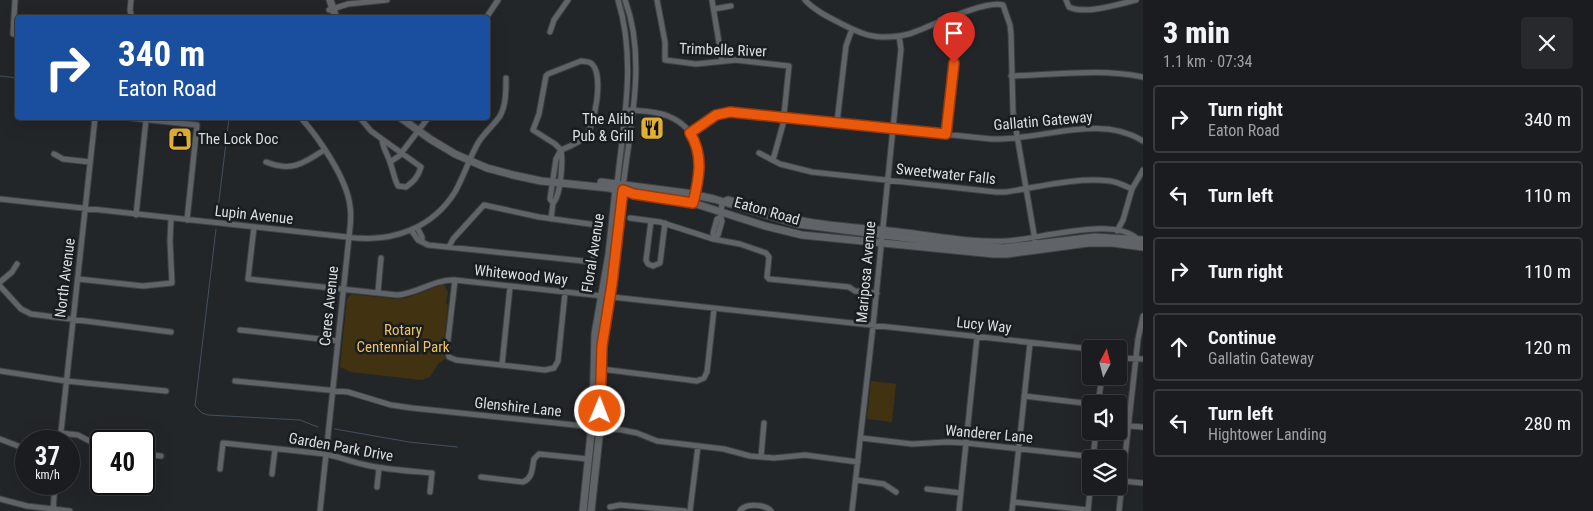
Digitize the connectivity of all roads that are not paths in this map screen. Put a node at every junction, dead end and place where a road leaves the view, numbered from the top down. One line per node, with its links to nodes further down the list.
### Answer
1 (15, 0): 25 (street)
2 (131, 0): 18 (street)
3 (326, 0): 16 (street)
4 (330, 0): 16 (street)
5 (387, 0): 16 (street)
6 (498, 0): 21 (street)
7 (568, 0): 24 (street)
8 (618, 0): 31 (street, Floral Avenue)
9 (625, 0): 32 (street, Floral Avenue)
10 (656, 0): 27 (street, Trimbelle River)
11 (712, 0): 17 (street)
12 (805, 0): 23 (street)
13 (1066, 0): 14 (street)
14 (1136, 0)
15 (731, 6): 17 (street)
16 (331, 9): 19 (street); 20 (street)
17 (714, 9): 27 (street)
18 (131, 15)
19 (332, 15)
20 (334, 15)
21 (488, 15)
22 (940, 20): 26 (street); 28 (street); 45 (street)
23 (852, 29): 26 (street); 41 (street)
24 (550, 32)
25 (15, 35)
26 (900, 36): 42 (street, Mariposa Avenue)
27 (722, 61): 33 (street, Trimbelle River)
28 (1012, 76): 29 (street); 46 (street)
29 (1143, 77)
30 (506, 78): 54 (street, Lupin Avenue)
31 (625, 110): 32 (street); 62 (street, Floral Avenue)
32 (632, 110): 44 (street); 62 (street, Floral Avenue)
33 (784, 116): 41 (street, Gallatin Gateway); 44 (street, Gallatin Gateway); 55 (street)
34 (95, 120): 56 (street, North Avenue)
35 (146, 120): 70 (street); 75 (street)
36 (302, 120): 49 (street, Ceres Avenue)
37 (362, 120): 47 (street)
38 (405, 120): 43 (street, Eaton Road)
39 (409, 120): 43 (street)
40 (426, 120): 43 (street)
41 (837, 122): 42 (street, Gallatin Gateway)
42 (892, 128): 45 (street, Gallatin Gateway); 61 (street, Mariposa Avenue)
43 (419, 130): 51 (street); 54 (street, Eaton Road)
44 (690, 133): 65 (street)
45 (946, 134): 46 (street, Gallatin Gateway)
46 (1017, 137): 48 (street, Gallatin Gateway); 63 (street)
47 (382, 139): 51 (street); 58 (street)
48 (1143, 141)
49 (324, 150): 57 (street); 83 (street, Ceres Avenue)
50 (561, 150): 50 (street); 60 (street)
51 (402, 152): 58 (street); 58 (street)
52 (760, 153): 55 (street, Sweetwater Falls)
53 (54, 154): 56 (street)
54 (470, 159): 60 (street, Eaton Road); 79 (street, Lupin Avenue)
55 (773, 160): 61 (street, Sweetwater Falls)
56 (90, 162): 69 (street, North Avenue)
57 (266, 162)
58 (390, 162)
59 (1143, 170): 64 (street)
60 (556, 180): 62 (street, Eaton Road); 74 (street)
61 (887, 180): 63 (street, Sweetwater Falls); 82 (street, Mariposa Avenue)
62 (620, 187): 65 (street, Eaton Road); 68 (street, Eaton Road); 101 (street, Floral Avenue); 102 (street, Floral Avenue)
63 (1026, 189): 64 (street, Sweetwater Falls); 88 (street)
64 (1132, 189): 81 (street)
65 (695, 195): 67 (street, Eaton Road); 68 (street)
66 (0, 199): 69 (street, Lupin Avenue)
67 (722, 202): 71 (street); 82 (street, Eaton Road)
68 (693, 203): 71 (street, Eaton Road)
69 (85, 209): 70 (street, Lupin Avenue); 93 (street, North Avenue)
70 (136, 215): 72 (street, Lupin Avenue)
71 (721, 215): 84 (street); 87 (street, Eaton Road)
72 (171, 218): 75 (street, Lupin Avenue); 93 (street)
73 (630, 218): 76 (street)
74 (551, 219): 89 (street); 89 (street)
75 (187, 220): 78 (street, Lupin Avenue)
76 (651, 220): 77 (street); 77 (street)
77 (665, 223): 84 (street)
78 (254, 227): 83 (street, Lupin Avenue); 97 (street, Whitewood Way)
79 (417, 227): 80 (street, Lupin Avenue); 86 (street)
80 (411, 230): 83 (street, Lupin Avenue); 86 (street)
81 (1117, 231): 85 (street, Eaton Road); 88 (street, Eaton Road)
82 (882, 232): 87 (street, Mariposa Avenue); 88 (street, Eaton Road)
83 (349, 237): 97 (street, Ceres Avenue)
84 (714, 238): 100 (street)
85 (1140, 240): 88 (street, Eaton Road)
86 (422, 242): 89 (street)
87 (882, 243): 88 (street, Eaton Road); 100 (street, Mariposa Avenue)
88 (1035, 244): 90 (street, Eaton Road)
89 (449, 247)
90 (1143, 247)
91 (381, 258): 98 (street)
92 (16, 264): 95 (street)
93 (78, 279): 105 (street, North Avenue)
94 (455, 280): 96 (street, Whitewood Way); 98 (street, Whitewood Way); 116 (street)
95 (0, 284): 105 (street)
96 (510, 287): 99 (street, Whitewood Way); 116 (street)
97 (344, 289): 98 (street, Whitewood Way); 110 (street, Ceres Avenue)
98 (378, 292)
99 (565, 293): 101 (street, Whitewood Way); 116 (street)
100 (877, 293): 106 (street, Mariposa Avenue)
101 (601, 296): 102 (street, Whitewood Way); 128 (street, Floral Avenue)
102 (610, 297): 103 (street, Whitewood Way); 117 (street, Floral Avenue)
103 (714, 309): 106 (street, Whitewood Way); 117 (street)
104 (1143, 316): 114 (street)
105 (72, 319): 108 (street); 119 (street, North Avenue)
106 (873, 326): 109 (street, Lucy Way); 130 (street, Mariposa Avenue)
107 (240, 330): 110 (street)
108 (171, 332)
109 (977, 337): 111 (street, Lucy Way); 132 (street)
110 (338, 341): 121 (street, Ceres Avenue)
111 (1030, 343): 112 (street, Lucy Way); 123 (street)
112 (1082, 348)
113 (1128, 358): 114 (street)
114 (1136, 358): 115 (street); 126 (street)
115 (1143, 359)
116 (502, 365)
117 (601, 369): 128 (street, Floral Avenue)
118 (0, 371): 119 (street)
119 (66, 381): 122 (street); 129 (street, North Avenue)
120 (235, 381): 121 (street, Glenshire Lane)
121 (333, 390): 128 (street, Glenshire Lane); 138 (street, Ceres Avenue)
122 (166, 392)
123 (1024, 396): 124 (street); 136 (street)
124 (1082, 403)
125 (764, 423): 141 (street)
126 (1129, 426): 127 (street); 137 (street)
127 (1143, 427)
128 (596, 428): 134 (street, Glenshire Lane); 143 (street, Floral Avenue); 167 (street, Floral Avenue)
129 (61, 430)
130 (861, 438): 132 (street, Wanderer Lane); 144 (street, Mariposa Avenue)
131 (0, 439): 133 (street)
132 (966, 443): 136 (street, Wanderer Lane); 156 (street)
133 (15, 445)
134 (698, 446): 141 (street, Glenshire Lane); 169 (street)
135 (275, 449): 138 (street, Garden Park Drive); 146 (street, Garden Park Drive); 147 (street)
136 (1018, 449): 142 (street, Wanderer Lane); 161 (street)
137 (1124, 450)
138 (325, 454): 145 (street, Garden Park Drive); 165 (street, Ceres Avenue)
139 (155, 455): 140 (street)
140 (161, 456)
141 (760, 457): 144 (street, Glenshire Lane)
142 (1082, 457)
143 (588, 459): 148 (street); 166 (street, Floral Avenue)
144 (858, 462): 149 (street, Mariposa Avenue)
145 (379, 468): 152 (street); 154 (street, Garden Park Drive)
146 (220, 469)
147 (272, 474)
148 (481, 477)
149 (856, 480): 155 (street); 172 (street, Mariposa Avenue)
150 (1127, 482): 151 (street)
151 (1143, 484)
152 (377, 487)
153 (927, 489): 156 (street)
154 (430, 492)
155 (896, 492)
156 (961, 493): 173 (street)
157 (55, 495): 163 (street)
158 (1090, 495): 175 (street)
159 (1121, 495): 176 (street)
160 (0, 499): 163 (street)
161 (1013, 502): 174 (street); 175 (street)
162 (610, 507): 168 (street)
163 (53, 510): 164 (street)
164 (70, 511)
165 (320, 511)
166 (583, 511)
167 (590, 511)
168 (685, 511)
169 (690, 511)
170 (740, 511): 171 (street)
171 (772, 511)
172 (852, 511)
173 (959, 511)
174 (1012, 511)
175 (1088, 511)
176 (1119, 511)

